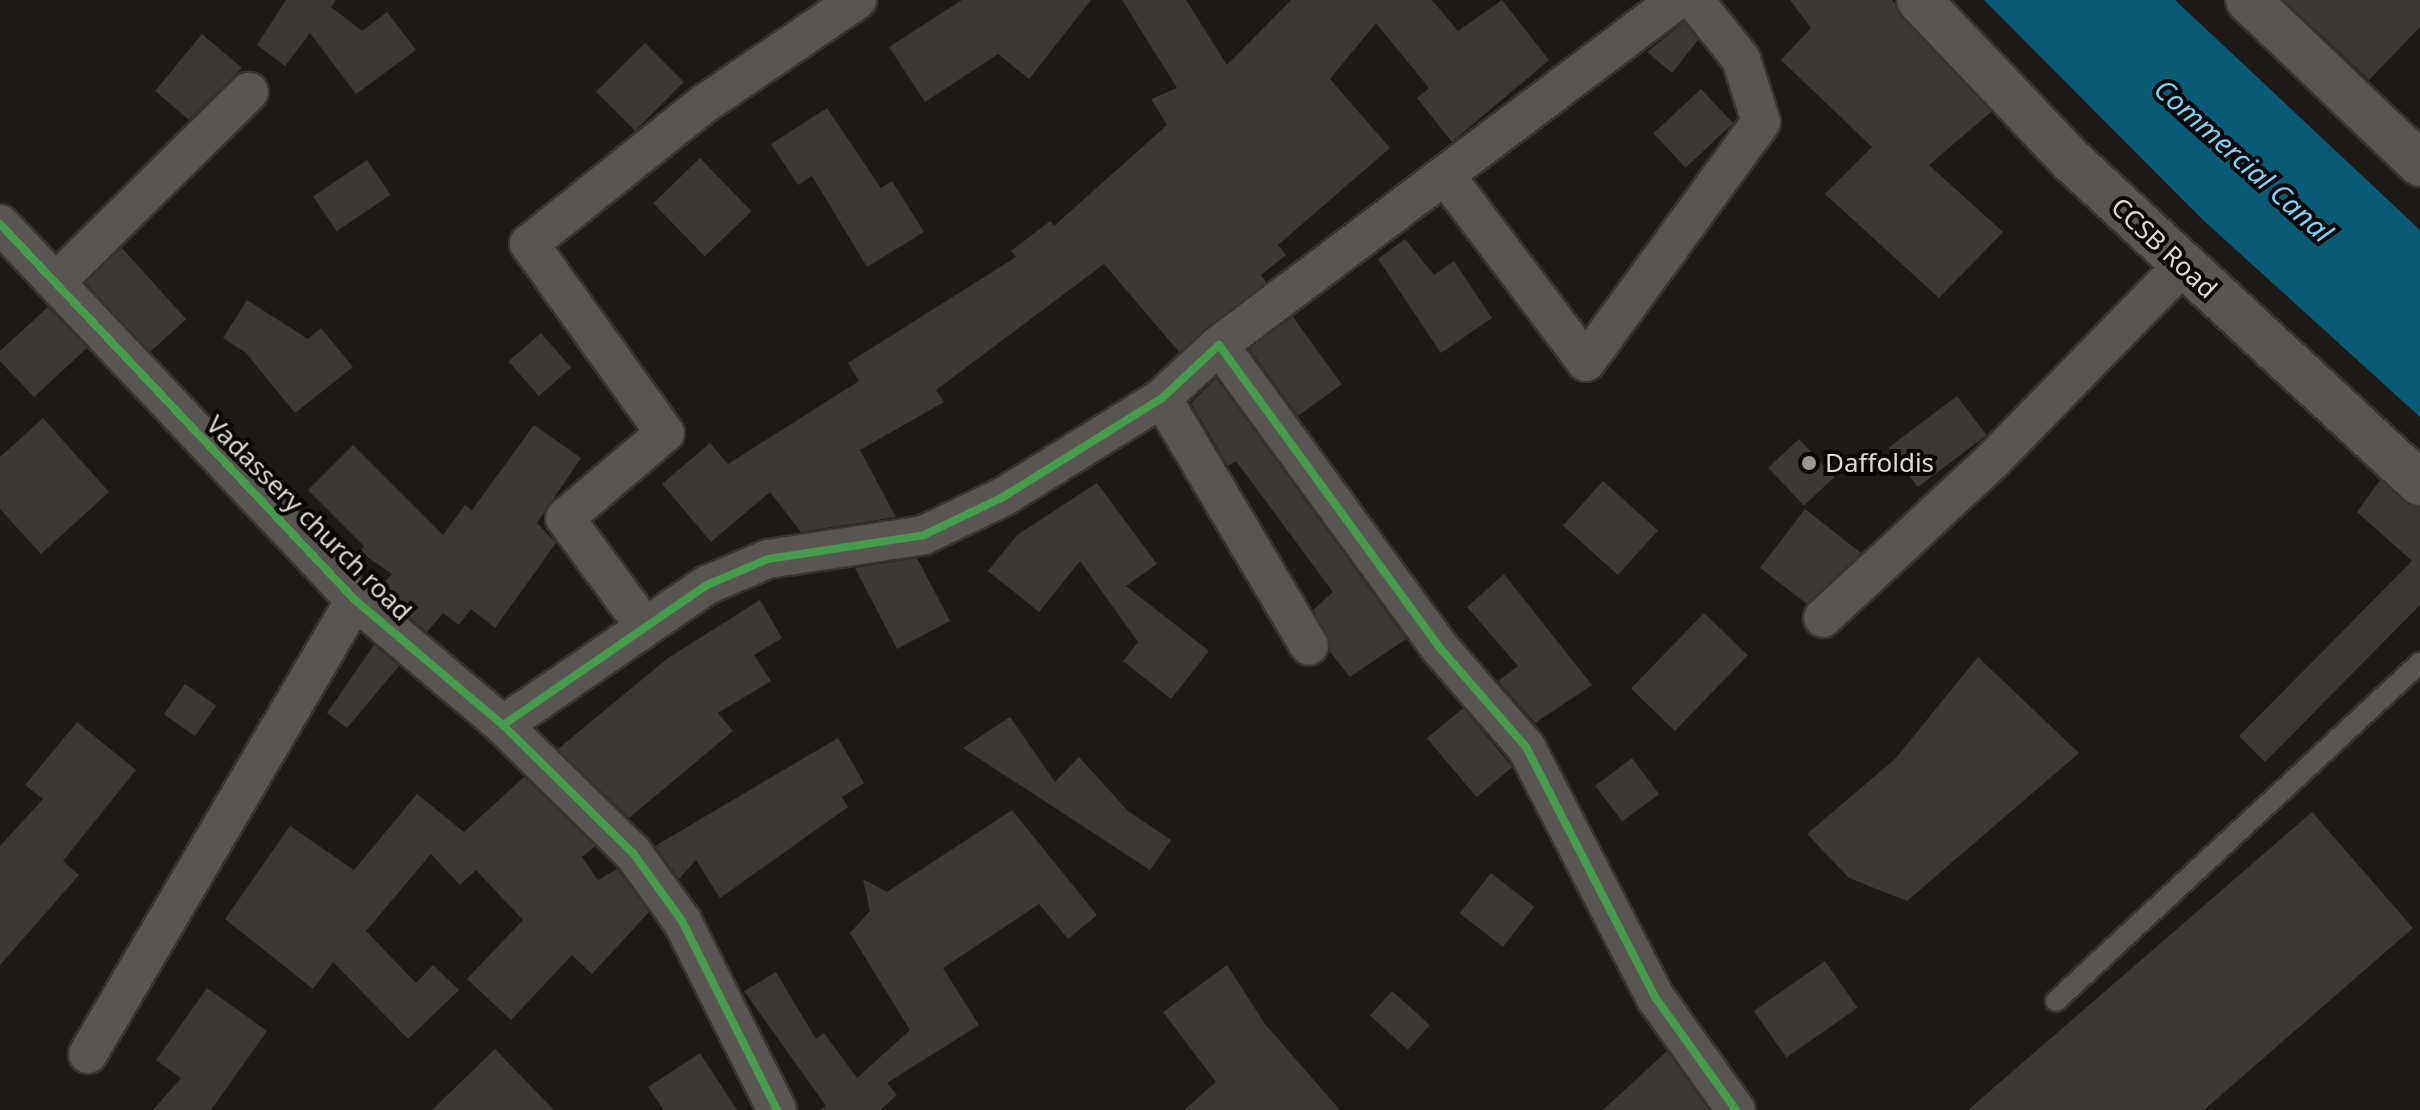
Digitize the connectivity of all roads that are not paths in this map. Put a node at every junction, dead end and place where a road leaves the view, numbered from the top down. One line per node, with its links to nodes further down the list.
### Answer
1 (857, 0): 17 (street)
2 (1677, 0): 8 (street)
3 (1694, 0): 8 (street)
4 (1919, 0): 10 (main road, CCSB Road)
5 (2248, 0): 7 (main road)
6 (249, 92): 11 (street)
7 (2420, 164)
8 (1445, 175): 12 (street)
9 (0, 224): 11 (street, Vadassery church road)
10 (2182, 266): 14 (main road, CCSB Road); 16 (street)
11 (56, 282): 15 (street, Vadassery church road)
12 (1219, 345): 13 (street); 24 (street)
13 (1162, 398): 17 (street); 18 (street)
14 (2420, 483)
15 (355, 600): 20 (street, Vadassery church road); 22 (street)
16 (1823, 618)
17 (645, 627): 20 (street)
18 (1309, 646)
19 (2420, 663): 21 (lane)
20 (503, 725): 23 (street, Vadassery church road)
21 (2056, 1001)
22 (88, 1054)
23 (777, 1110)
24 (1736, 1110)

